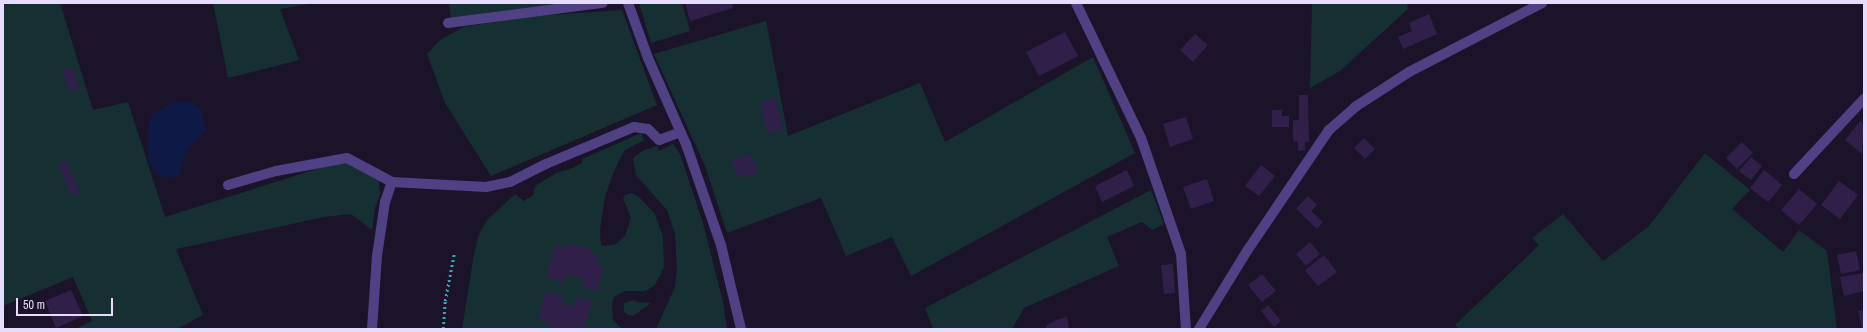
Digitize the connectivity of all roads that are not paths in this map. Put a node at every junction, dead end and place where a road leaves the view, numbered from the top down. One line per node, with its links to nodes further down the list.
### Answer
1 (603, 3): 5 (street)
2 (628, 3): 7 (street)
3 (1076, 3): 13 (street)
4 (1542, 3): 14 (street)
5 (448, 23)
6 (1864, 99): 8 (street)
7 (681, 132): 9 (street); 12 (street)
8 (1794, 174)
9 (392, 182): 10 (street); 11 (street)
10 (228, 185)
11 (372, 329)
12 (741, 329)
13 (1186, 329)
14 (1199, 329)

